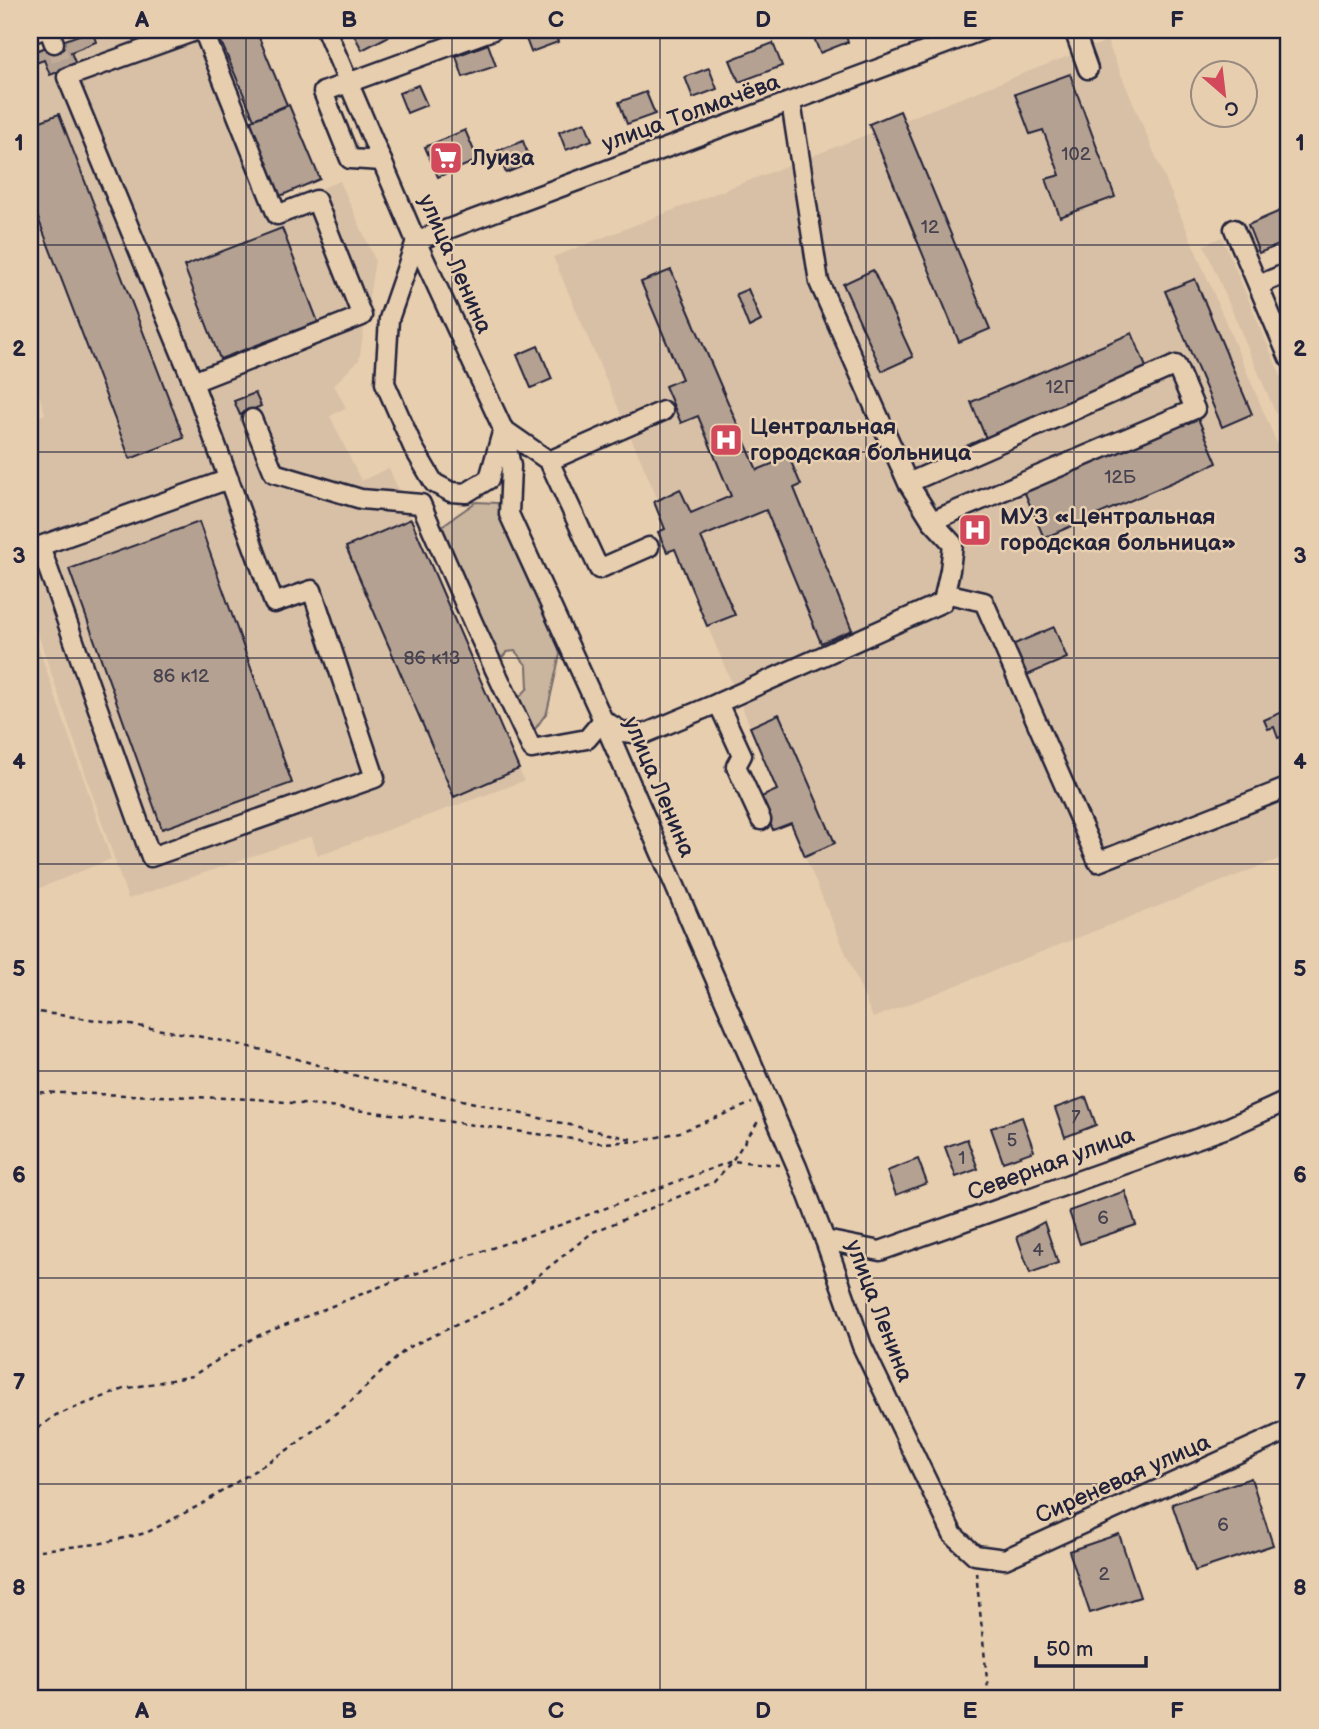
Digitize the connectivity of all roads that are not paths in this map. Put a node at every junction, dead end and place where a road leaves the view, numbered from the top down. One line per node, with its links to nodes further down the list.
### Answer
1 (41, 30): 7 (street)
2 (200, 30): 17 (street); 17 (street)
3 (326, 30): 9 (street, улица Ленина)
4 (492, 30): 9 (street)
5 (1074, 30): 8 (street)
6 (971, 32): 10 (street, улица Толмачёва)
7 (30, 34)
8 (1088, 69)
9 (348, 82): 11 (street, улица Ленина); 11 (street)
10 (791, 102): 13 (street, улица Толмачёва); 23 (street)
11 (382, 161): 13 (street, улица Ленина)
12 (1234, 229): 15 (street)
13 (416, 241): 20 (street, улица Ленина); 20 (street)
14 (1289, 272): 15 (street)
15 (1259, 285): 16 (street)
16 (1289, 358)
17 (193, 382): 22 (street)
18 (663, 411): 21 (street)
19 (252, 419): 28 (street)
20 (503, 429): 21 (street); 28 (street, улица Ленина)
21 (549, 460): 25 (street)
22 (229, 479): 22 (street)
23 (908, 482): 24 (street); 24 (street)
24 (932, 521): 26 (street)
25 (649, 547)
26 (945, 593): 27 (street); 29 (street)
27 (718, 703): 28 (street); 30 (street)
28 (603, 720): 32 (street, улица Ленина)
29 (1289, 787)
30 (761, 820)
31 (1289, 1100): 32 (street, Северная улица)
32 (825, 1240): 34 (street, улица Ленина)
33 (1289, 1430): 34 (street, Сиреневая улица)
34 (975, 1555)

